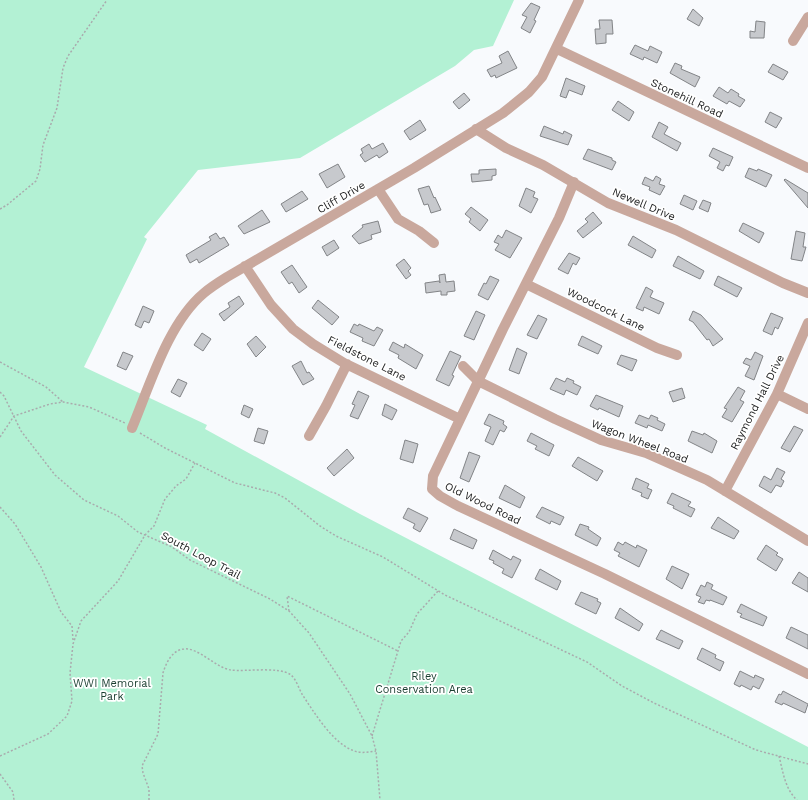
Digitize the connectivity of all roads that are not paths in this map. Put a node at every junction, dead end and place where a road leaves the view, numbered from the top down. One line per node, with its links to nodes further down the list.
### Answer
1 (579, 0): 4 (street, Cliff Drive)
2 (808, 17): 3 (street)
3 (793, 41)
4 (557, 49): 5 (street, Cliff Drive); 6 (street, Stonehill Road)
5 (476, 129): 7 (street, Newell Drive); 8 (street, Cliff Drive)
6 (808, 168)
7 (574, 182): 11 (street, Old Wood Road); 12 (street, Newell Drive)
8 (378, 189): 9 (street); 10 (street, Cliff Drive)
9 (434, 243)
10 (245, 266): 15 (street, Fieldstone Lane); 21 (street, Cliff Drive)
11 (526, 284): 14 (street, Woodcock Lane); 17 (street, Old Wood Road)
12 (808, 294)
13 (808, 323): 18 (street, Raymond Hall Drive)
14 (677, 355)
15 (347, 364): 20 (street, Fieldstone Lane); 22 (street)
16 (463, 366): 17 (street, Wagon Wheel Road)
17 (478, 381): 20 (street, Old Wood Road); 23 (street, Wagon Wheel Road)
18 (777, 394): 19 (street); 23 (street, Raymond Hall Drive)
19 (808, 409)
20 (460, 419): 25 (street, Old Wood Road)
21 (132, 428)
22 (309, 436)
23 (725, 491): 24 (street, Wagon Wheel Road)
24 (808, 541)
25 (808, 674)

